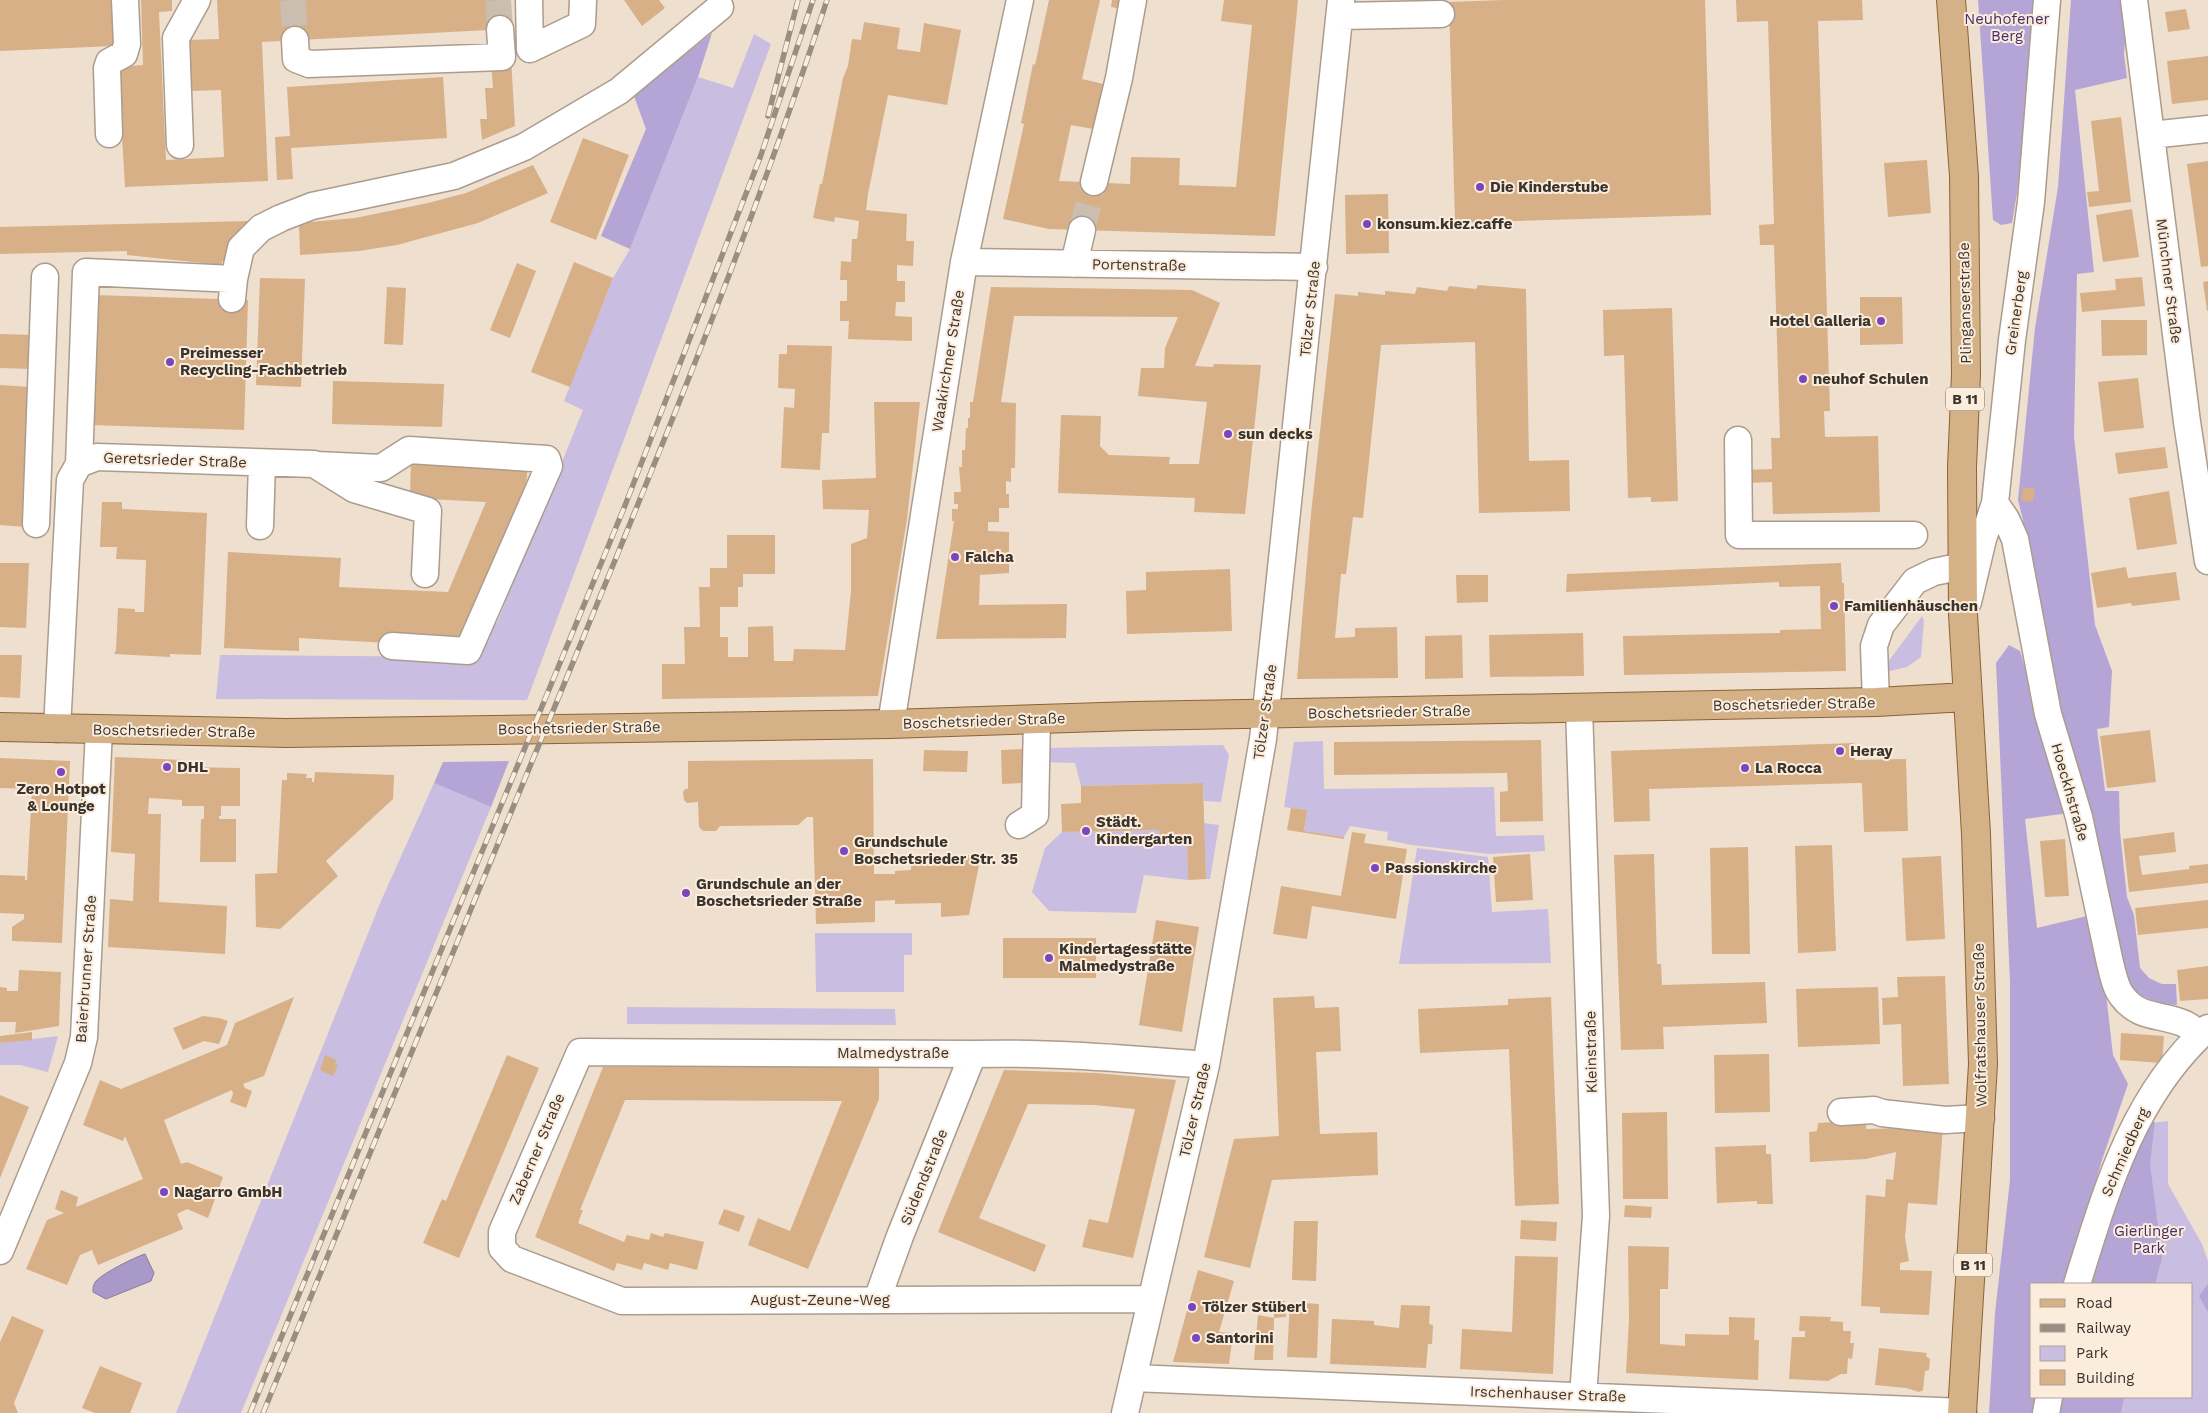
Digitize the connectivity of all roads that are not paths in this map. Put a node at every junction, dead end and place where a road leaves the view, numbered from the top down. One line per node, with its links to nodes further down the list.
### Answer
1 (125, 0): 16 (street)
2 (197, 0): 18 (street)
3 (529, 0): 4 (street)
4 (582, 0)
5 (1020, 0): 21 (street, Waakirchner Straße)
6 (1133, 0): 19 (street)
7 (1951, 0): 36 (main road, Plinganserstraße / B 11)
8 (2047, 0): 31 (street, Greinerberg)
9 (2134, 0): 17 (street, Münchner Straße)
10 (720, 7): 30 (street)
11 (1341, 8): 12 (street); 23 (street, Tölzer Straße)
12 (1440, 14)
13 (500, 29): 14 (street)
14 (295, 40)
15 (2208, 129): 17 (street)
16 (109, 134)
17 (2151, 135): 25 (street, Münchner Straße)
18 (180, 145)
19 (1094, 182)
20 (1082, 230): 22 (street)
21 (964, 262): 22 (street, Portenstraße); 45 (street, Waakirchner Straße)
22 (1074, 264): 23 (street, Portenstraße)
23 (1314, 267): 43 (street, Tölzer Straße)
24 (45, 277): 29 (street)
25 (2197, 420): 35 (street, Münchner Straße)
26 (1738, 440): 34 (street)
27 (262, 463): 28 (street, Geretsrieder Straße); 30 (street, Geretsrieder Straße); 33 (street)
28 (314, 464): 37 (street); 39 (street, Geretsrieder Straße)
29 (39, 470): 30 (street); 32 (street)
30 (74, 472): 47 (street)
31 (1995, 503): 38 (street, Greinerberg); 50 (street, Hoeckhstraße)
32 (36, 524)
33 (260, 526)
34 (1914, 535)
35 (2208, 561)
36 (1963, 566): 38 (main road, Plinganserstraße / B 11); 41 (street)
37 (425, 574)
38 (1964, 622): 40 (main road, Plinganserstraße / B 11)
39 (392, 646)
40 (1967, 697): 41 (main road, Boschetsrieder Straße); 55 (main road, Wolfratshauser Straße / B 11)
41 (1876, 702): 42 (main road, Boschetsrieder Straße)
42 (1579, 708): 43 (main road, Boschetsrieder Straße); 62 (street, Kleinstraße)
43 (1266, 714): 44 (main road, Boschetsrieder Straße); 53 (street, Tölzer Straße)
44 (1037, 719): 45 (main road, Boschetsrieder Straße); 49 (street)
45 (890, 724): 48 (main road, Boschetsrieder Straße)
46 (0, 727): 47 (main road, Boschetsrieder Straße)
47 (57, 729): 48 (main road, Boschetsrieder Straße)
48 (99, 730): 57 (street, Baierbrunner Straße)
49 (1020, 825)
50 (2205, 1031): 58 (street, Schmiedberg)
51 (580, 1052): 52 (street, Malmedystraße); 56 (street, Zaberner Straße)
52 (973, 1054): 53 (street, Malmedystraße); 60 (street, Südendstraße)
53 (1206, 1065): 59 (street, Tölzer Straße)
54 (1841, 1112): 55 (street)
55 (1981, 1118): 65 (main road, Wolfratshauser Straße / B 11)
56 (502, 1248): 60 (street, August-Zeune-Weg)
57 (0, 1251)
58 (2077, 1283)
59 (1151, 1299): 60 (street, August-Zeune-Weg); 61 (street, Tölzer Straße)
60 (877, 1300)
61 (1133, 1378): 62 (street, Irschenhauser Straße); 64 (street, Tölzer Straße)
62 (1583, 1396): 65 (street, Irschenhauser Straße)
63 (2049, 1398): 66 (street)
64 (1125, 1413)
65 (1962, 1413)
66 (2046, 1413)

